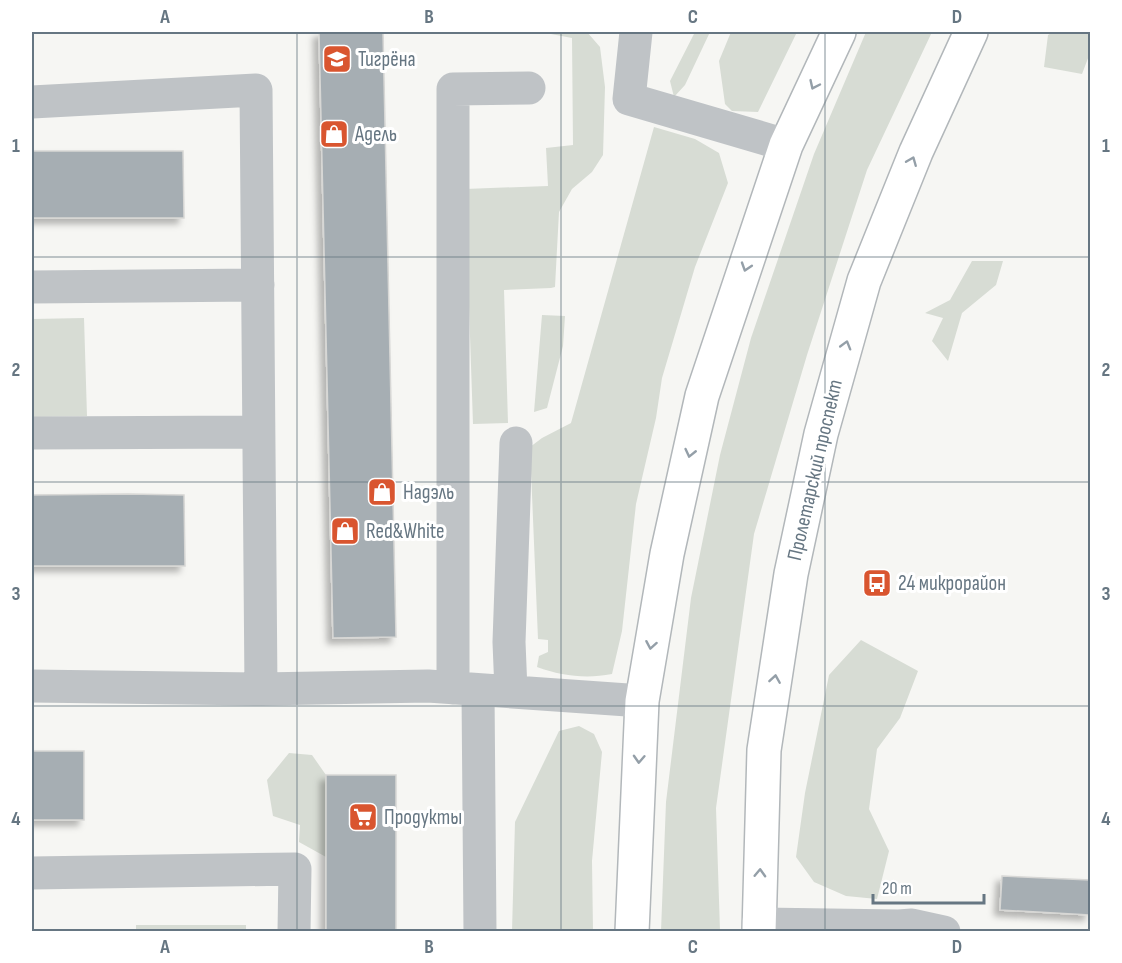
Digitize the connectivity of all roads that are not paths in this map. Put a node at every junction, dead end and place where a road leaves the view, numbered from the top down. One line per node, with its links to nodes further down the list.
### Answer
1 (636, 32): 6 (lane)
2 (839, 32): 6 (main road, one-way to 6)
3 (971, 32): 18 (main road, Пролетарский проспект, one-way to 3)
4 (529, 88): 14 (lane)
5 (32, 102): 7 (lane)
6 (786, 146): 16 (main road, one-way to 16)
7 (258, 285): 8 (lane); 9 (lane)
8 (32, 287)
9 (258, 432): 10 (lane); 13 (lane)
10 (32, 433)
11 (516, 443): 15 (lane)
12 (32, 686): 13 (lane)
13 (261, 689): 14 (lane)
14 (465, 689): 15 (lane); 20 (lane)
15 (511, 691): 16 (lane)
16 (642, 701): 21 (main road, one-way to 21)
17 (32, 873): 19 (lane)
18 (759, 928): 22 (lane)
19 (294, 932)
20 (480, 932)
21 (632, 932)
22 (944, 932)

